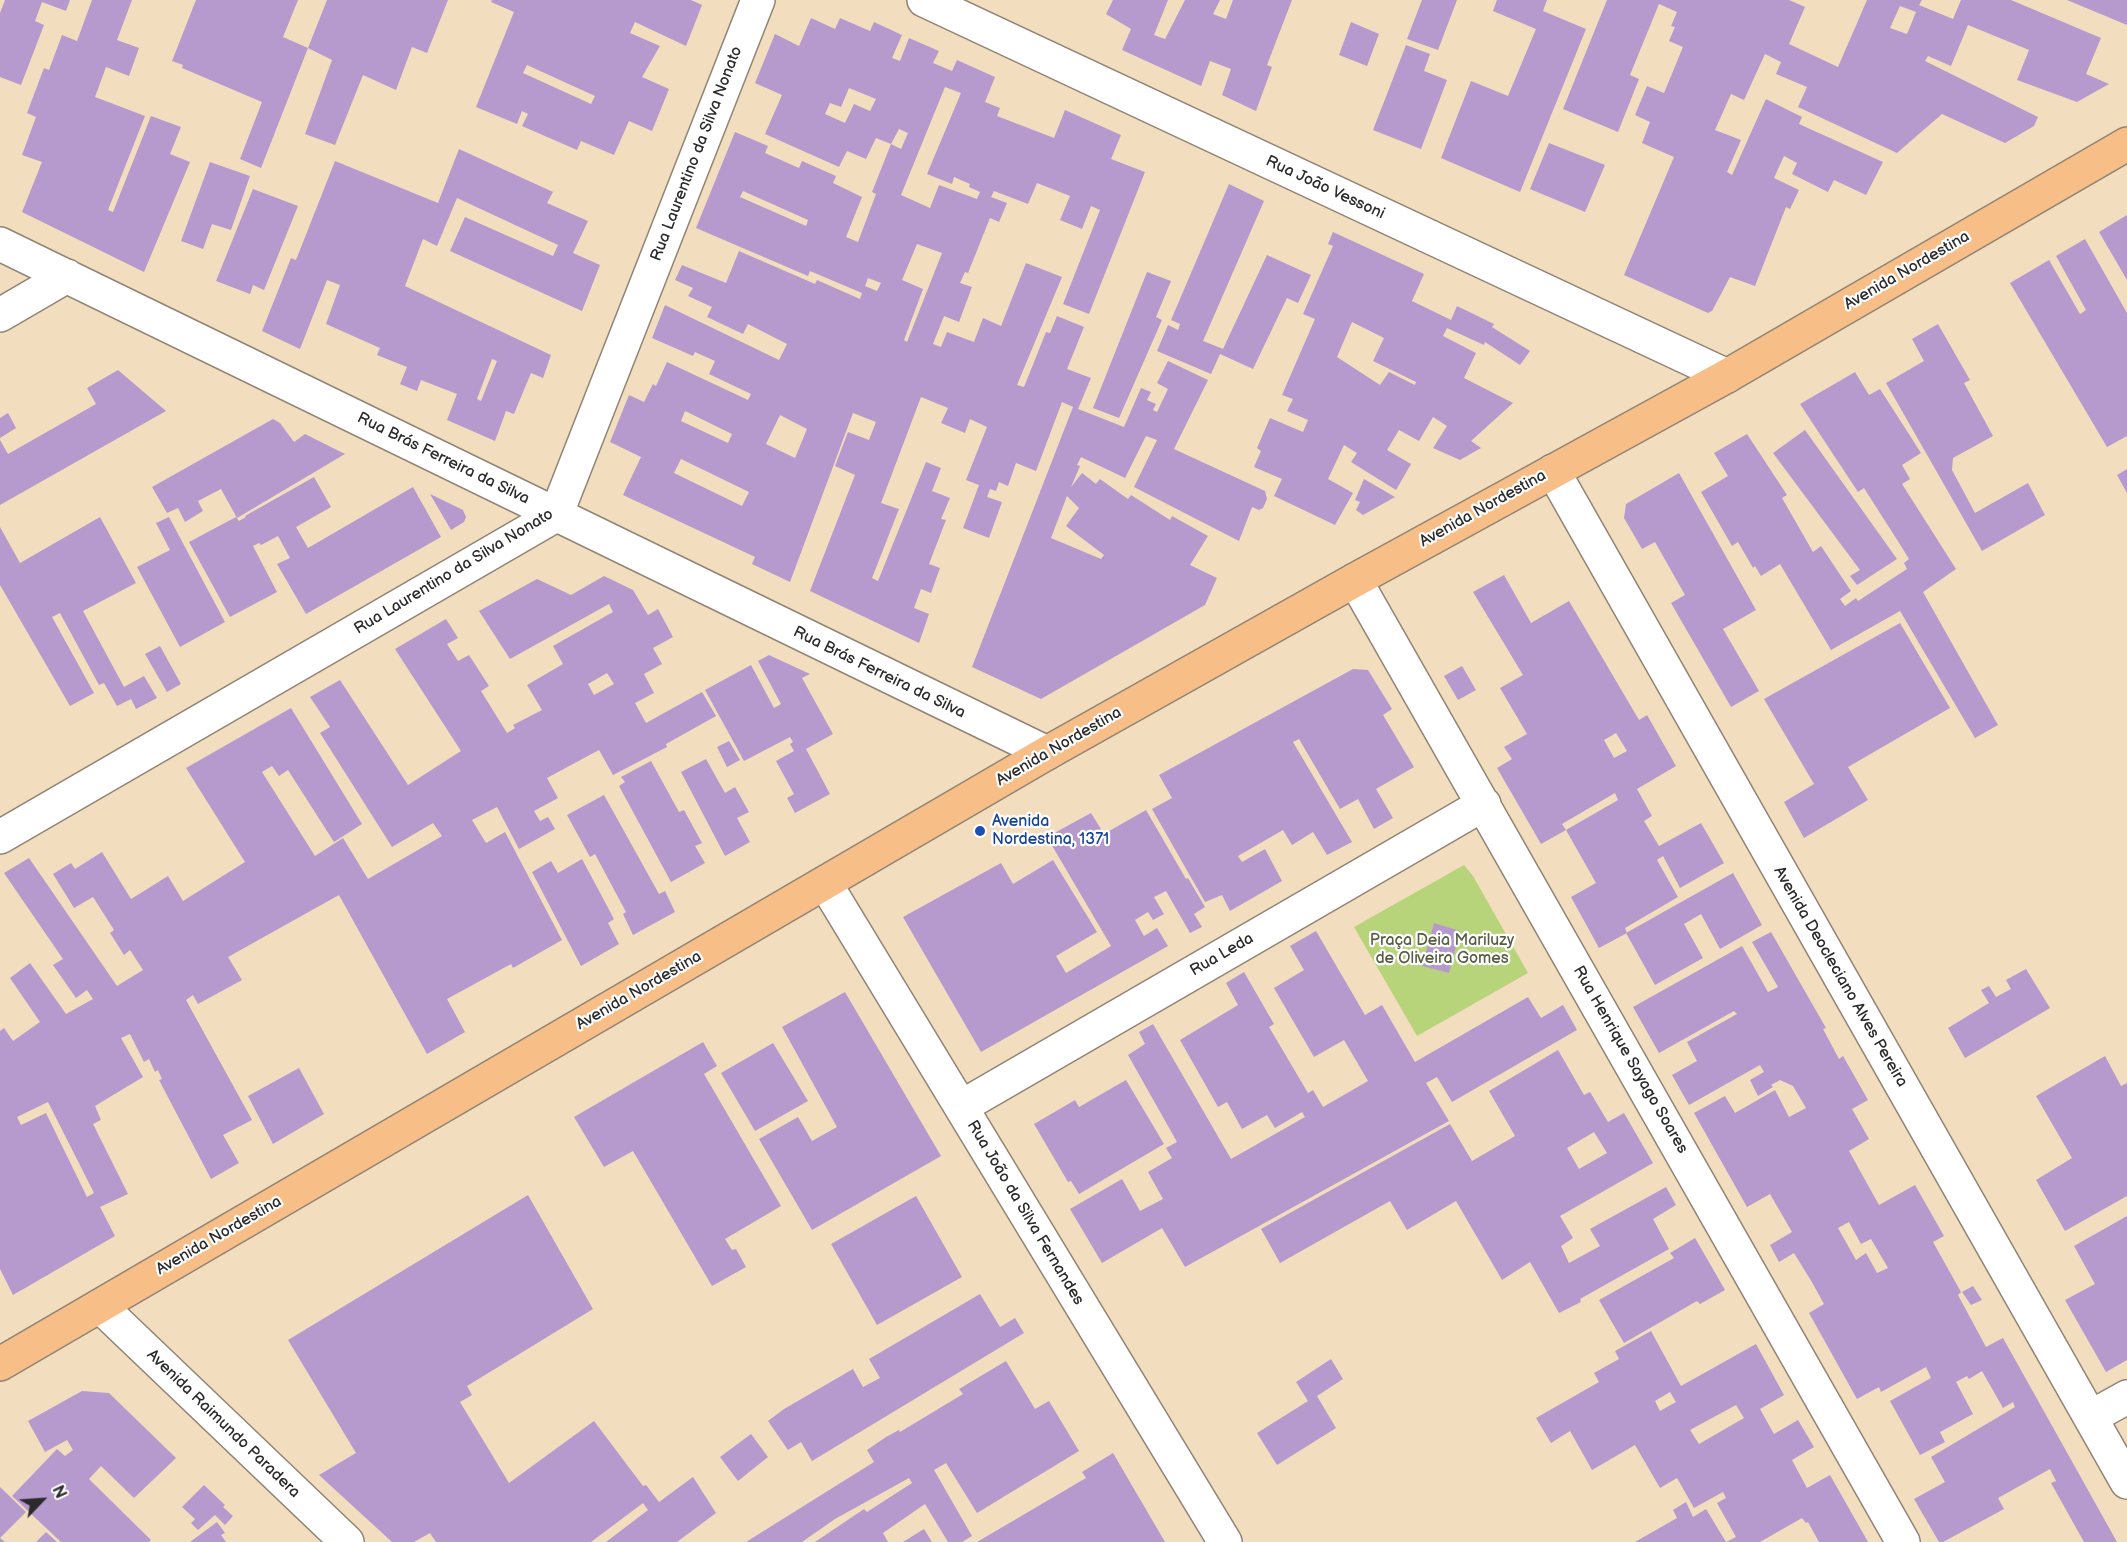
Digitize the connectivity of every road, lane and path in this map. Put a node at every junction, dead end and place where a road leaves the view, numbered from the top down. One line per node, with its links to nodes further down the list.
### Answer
1 (758, 0): 9 (street, Rua Laurentino da Silva Nonato)
2 (924, 0): 7 (street, Rua João Vessoni)
3 (2127, 144): 7 (main road, Avenida Nordestina)
4 (0, 244): 5 (street, Rua Brás Ferreira da Silva)
5 (67, 276): 6 (street); 9 (street, Rua Brás Ferreira da Silva)
6 (0, 315)
7 (1727, 376): 8 (main road, Avenida Nordestina)
8 (1553, 471): 10 (main road, Avenida Nordestina); 19 (street, Avenida Deocleciano Alves Pereira)
9 (556, 515): 11 (street, Rua Brás Ferreira da Silva); 13 (street, Rua Laurentino da Silva Nonato)
10 (1355, 580): 11 (main road, Avenida Nordestina); 12 (street, Rua Henrique Sayago Soares)
11 (1047, 753): 14 (main road, Avenida Nordestina)
12 (1484, 804): 15 (street, Rua Leda); 23 (street, Rua Henrique Sayago Soares)
13 (0, 837)
14 (825, 883): 15 (street, Rua João da Silva Fernandes); 16 (main road, Avenida Nordestina)
15 (961, 1107): 22 (street, Rua João da Silva Fernandes)
16 (100, 1306): 17 (main road, Avenida Nordestina); 21 (street, Avenida Raimundo Paradera)
17 (0, 1364)
18 (2127, 1397): 19 (street)
19 (2091, 1417): 20 (street, Avenida Deocleciano Alves Pereira)
20 (2127, 1482)
21 (347, 1542)
22 (1225, 1542)
23 (1903, 1542)

